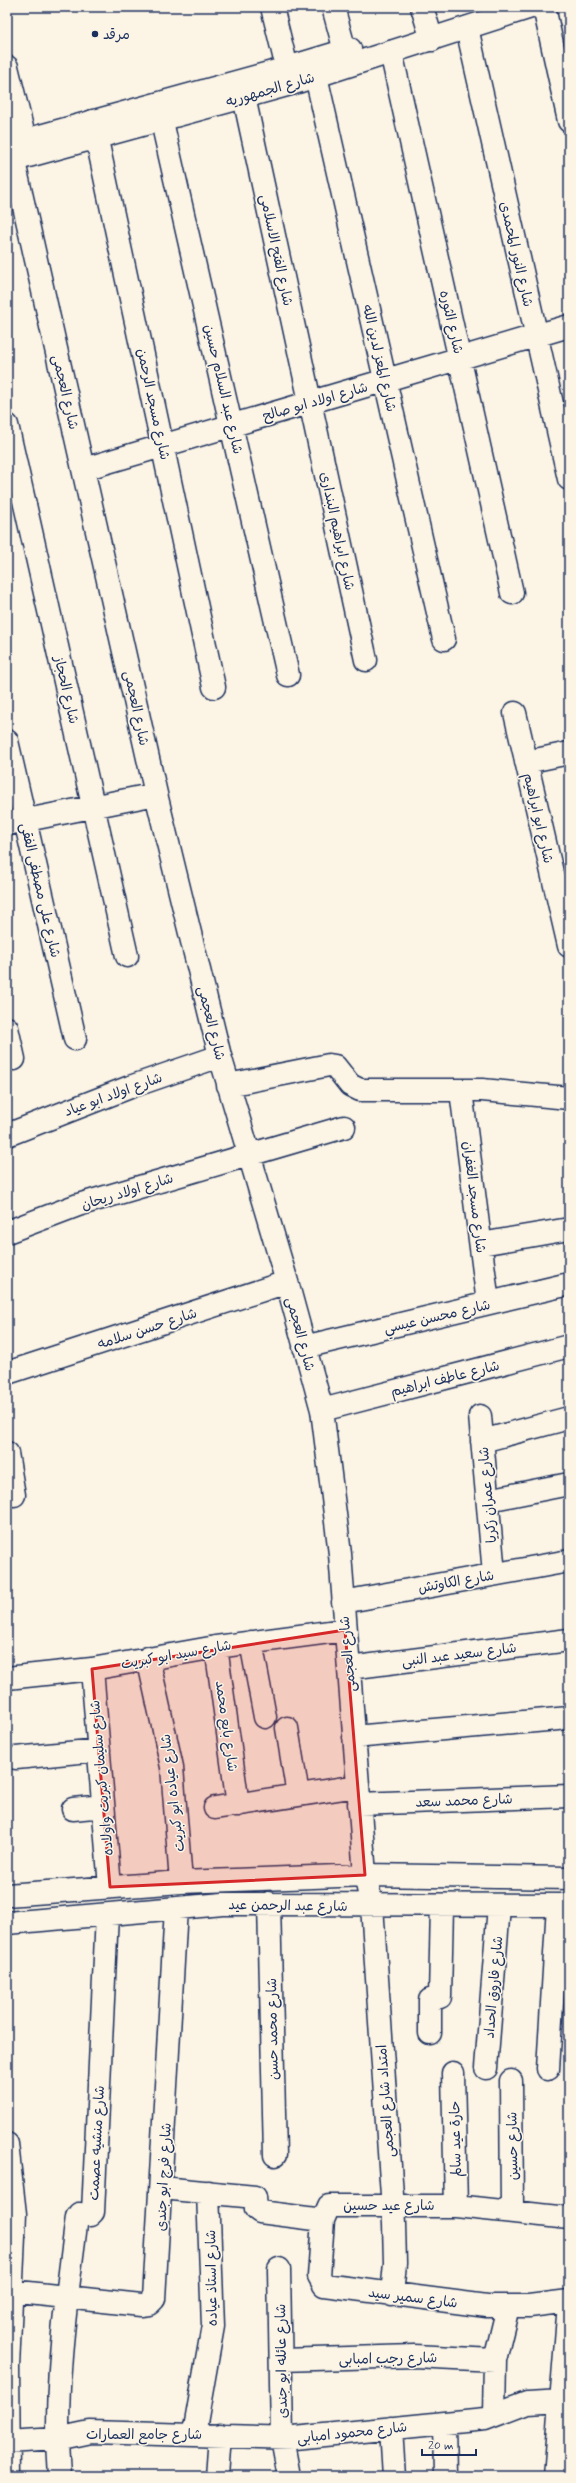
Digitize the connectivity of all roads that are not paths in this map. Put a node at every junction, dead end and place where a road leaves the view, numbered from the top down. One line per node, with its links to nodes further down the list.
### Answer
1 (272, 7): 11 (street)
2 (333, 7): 8 (street)
3 (483, 7): 6 (street, شارع الجمهوريه)
4 (531, 7): 7 (street, شارع الجمهوريه)
5 (544, 7): 15 (street)
6 (427, 24): 7 (street, شارع الجمهوريه); 8 (street, شارع الجمهوريه); 9 (street, شارع الجمهوريه)
7 (467, 28): 19 (street, شارع النور المحمدى)
8 (345, 50): 11 (street, شارع الجمهوريه)
9 (391, 52): 12 (street, شارع الجمهوريه); 20 (street, شارع الثوره)
10 (7, 67): 17 (street, شارع العجمى)
11 (287, 68): 14 (street, شارع الجمهوريه)
12 (316, 76): 13 (street, شارع الجمهوريه); 21 (street, شارع المعز لدين الله)
13 (244, 97): 14 (street, شارع الجمهوريه); 22 (street, شارع الفتح الاسلامى)
14 (160, 112): 16 (street, شارع الجمهوريه); 24 (street, شارع عبد السلام حسين)
15 (569, 121)
16 (96, 130): 17 (street, شارع الجمهوريه); 25 (street, شارع مسجد الرحمن)
17 (13, 150): 26 (street, شارع العجمى)
18 (569, 326): 19 (street, شارع اولاد ابو صالح)
19 (536, 336): 20 (street, شارع اولاد ابو صالح); 27 (street, شارع النور المحمدى)
20 (460, 358): 21 (street, شارع اولاد ابو صالح); 28 (street, شارع الثوره)
21 (385, 380): 22 (street, شارع اولاد ابو صالح); 29 (street, شارع المعز لدين الله)
22 (310, 402): 24 (street, شارع اولاد ابو صالح); 30 (street, شارع ابراهيم البندارى)
23 (7, 425): 38 (street, شارع الحجاز)
24 (232, 425): 25 (street, شارع اولاد ابو صالح); 31 (street, شارع عبد السلام حسين)
25 (162, 446): 26 (street, شارع اولاد ابو صالح); 32 (street, شارع مسجد الرحمن)
26 (84, 469): 37 (street, شارع العجمى)
27 (569, 479)
28 (512, 594)
29 (444, 639)
30 (366, 660)
31 (288, 675)
32 (214, 688)
33 (515, 712): 36 (street, شارع ابو ابراهيم)
34 (7, 740): 39 (street, شارع على مصطفى الفقى)
35 (569, 753): 36 (street)
36 (526, 762): 40 (street, شارع ابو ابراهيم)
37 (156, 794): 38 (street); 45 (street, شارع العجمى)
38 (94, 806): 39 (street); 42 (street, شارع الحجاز)
39 (16, 822): 44 (street, شارع على مصطفى الفقى)
40 (561, 878): 41 (street, شارع ابو ابراهيم)
41 (569, 946)
42 (127, 956)
43 (7, 1028): 46 (street)
44 (75, 1039)
45 (220, 1056): 47 (street, شارع العجمى); 51 (street, شارع اولاد ابو عياد)
46 (14, 1059)
47 (228, 1085): 48 (street); 52 (street, شارع العجمى)
48 (461, 1091): 49 (street); 55 (street, شارع مسجد الغفران)
49 (569, 1098)
50 (344, 1127): 52 (street, شارع اولاد ريحان)
51 (7, 1135)
52 (249, 1154): 54 (street, شارع اولاد ريحان); 56 (street, شارع العجمى)
53 (569, 1229): 55 (street)
54 (7, 1232)
55 (481, 1244): 58 (street, شارع مسجد الغفران)
56 (288, 1282): 60 (street, شارع العجمى); 61 (street, شارع حسن سلامه)
57 (569, 1284): 58 (street, شارع محسن عيسي)
58 (488, 1303): 60 (street, شارع محسن عيسي)
59 (569, 1346): 62 (street, شارع عاطف ابراهيم)
60 (304, 1347): 62 (street, شارع العجمى)
61 (7, 1373)
62 (322, 1410): 72 (street, شارع العجمى)
63 (480, 1416): 65 (street, شارع عمران زكريا)
64 (569, 1418): 65 (street)
65 (482, 1441): 69 (street, شارع عمران زكريا)
66 (7, 1453): 68 (street)
67 (569, 1484): 69 (street)
68 (14, 1495)
69 (488, 1500): 71 (street, شارع عمران زكريا)
70 (569, 1561): 71 (street, شارع الكاوتش)
71 (494, 1574): 72 (street, شارع الكاوتش)
72 (343, 1602): 73 (street, شارع العجمى)
73 (345, 1630): 75 (street, شارع سيد ابو كبريت); 78 (street, شارع العجمى)
74 (569, 1640): 78 (street, شارع سعيد عبد النبى)
75 (251, 1642): 76 (street, شارع سيد ابو كبريت); 81 (street)
76 (216, 1647): 77 (street, شارع سيد ابو كبريت); 90 (street, شارع بايع محمد)
77 (148, 1658): 79 (street, شارع سيد ابو كبريت); 96 (street, شارع عياده ابو كبريت)
78 (348, 1668): 84 (street, شارع العجمى)
79 (92, 1669): 80 (street, شارع سيد ابو كبريت); 85 (street, شارع سليمان كبريت واولاده)
80 (7, 1678)
81 (265, 1717)
82 (569, 1718): 84 (street)
83 (287, 1728): 87 (street)
84 (354, 1737): 88 (street, شارع العجمى)
85 (99, 1750): 86 (street); 91 (street, شارع سليمان كبريت واولاده)
86 (16, 1758)
87 (298, 1795): 88 (street); 90 (street)
88 (358, 1795): 89 (street, شارع محمد سعد); 94 (street, شارع العجمى)
89 (569, 1796)
90 (238, 1805): 92 (street)
91 (103, 1806): 93 (street); 97 (street, شارع سليمان كبريت واولاده)
92 (214, 1808)
93 (73, 1809)
94 (365, 1875): 95 (street, شارع عبد الرحمن عيد); 96 (street, شارع عبد الرحمن عيد); 101 (street, شارع العجمى)
95 (569, 1878)
96 (181, 1882): 97 (street, شارع عبد الرحمن عيد)
97 (110, 1887): 98 (street, شارع عبد الرحمن عيد)
98 (7, 1895)
99 (269, 1903): 101 (street, شارع عبد الرحمن عيد); 104 (street, شارع عبد الرحمن عيد); 113 (street, شارع محمد حسن)
100 (563, 1905): 103 (street, شارع عبد الرحمن عيد); 109 (street)
101 (372, 1906): 102 (street, شارع عبد الرحمن عيد); 116 (street, امتداد شارع العجمى)
102 (442, 1906): 103 (street, شارع عبد الرحمن عيد); 107 (street)
103 (499, 1906): 108 (street, شارع فاروق الحداد)
104 (176, 1908): 105 (street, شارع عبد الرحمن عيد); 114 (street, شارع فرج ابو جندى)
105 (108, 1914): 106 (street, شارع عبد الرحمن عيد); 124 (street, شارع منشيه عصمت)
106 (7, 1923)
107 (430, 2033)
108 (486, 2068)
109 (548, 2068)
110 (453, 2073): 117 (street, حارة عيد سالم)
111 (511, 2081): 118 (street, شارع حسين)
112 (7, 2144): 122 (street)
113 (275, 2155)
114 (162, 2188): 115 (street); 124 (street, شارع فرج ابو جندى)
115 (208, 2192): 120 (street); 133 (street, شارع استاذ عياده)
116 (392, 2204): 117 (street, شارع عيد حسين); 120 (street, شارع عيد حسين); 123 (street, امتداد شارع العجمى)
117 (456, 2206): 118 (street, شارع عيد حسين)
118 (512, 2211): 119 (street, شارع عيد حسين)
119 (569, 2218)
120 (323, 2220): 123 (street, شارع سمير سيد)
121 (279, 2269): 127 (street, شارع عائله ابو جندى)
122 (10, 2292): 124 (street, شارع فرج ابو جندى); 137 (street)
123 (392, 2295): 126 (street, شارع سمير سيد)
124 (66, 2297): 136 (street, شارع منشيه عصمت)
125 (569, 2302): 126 (street, شارع سمير سيد); 129 (street)
126 (508, 2307): 128 (street)
127 (281, 2360): 128 (street, شارع رجب امبابى); 135 (street, شارع عائله ابو جندى)
128 (496, 2360): 130 (street)
129 (565, 2395): 130 (street, شارع محمود امبابى); 144 (street)
130 (494, 2415): 131 (street, شارع محمود امبابى)
131 (444, 2423): 132 (street, شارع محمود امبابى); 143 (street)
132 (391, 2428): 135 (street, شارع محمود امبابى); 142 (street)
133 (194, 2434): 134 (street, شارع جامع العمارات); 136 (street, شارع جامع العمارات)
134 (220, 2435): 135 (street, شارع جامع العمارات); 140 (street)
135 (282, 2438): 141 (street, شارع عائله ابو جندى)
136 (57, 2439): 137 (street, شارع جامع العمارات); 139 (street, شارع منشيه عصمت)
137 (8, 2442): 138 (street)
138 (9, 2476)
139 (60, 2476)
140 (217, 2476)
141 (289, 2476)
142 (394, 2476)
143 (445, 2476)
144 (555, 2476)

